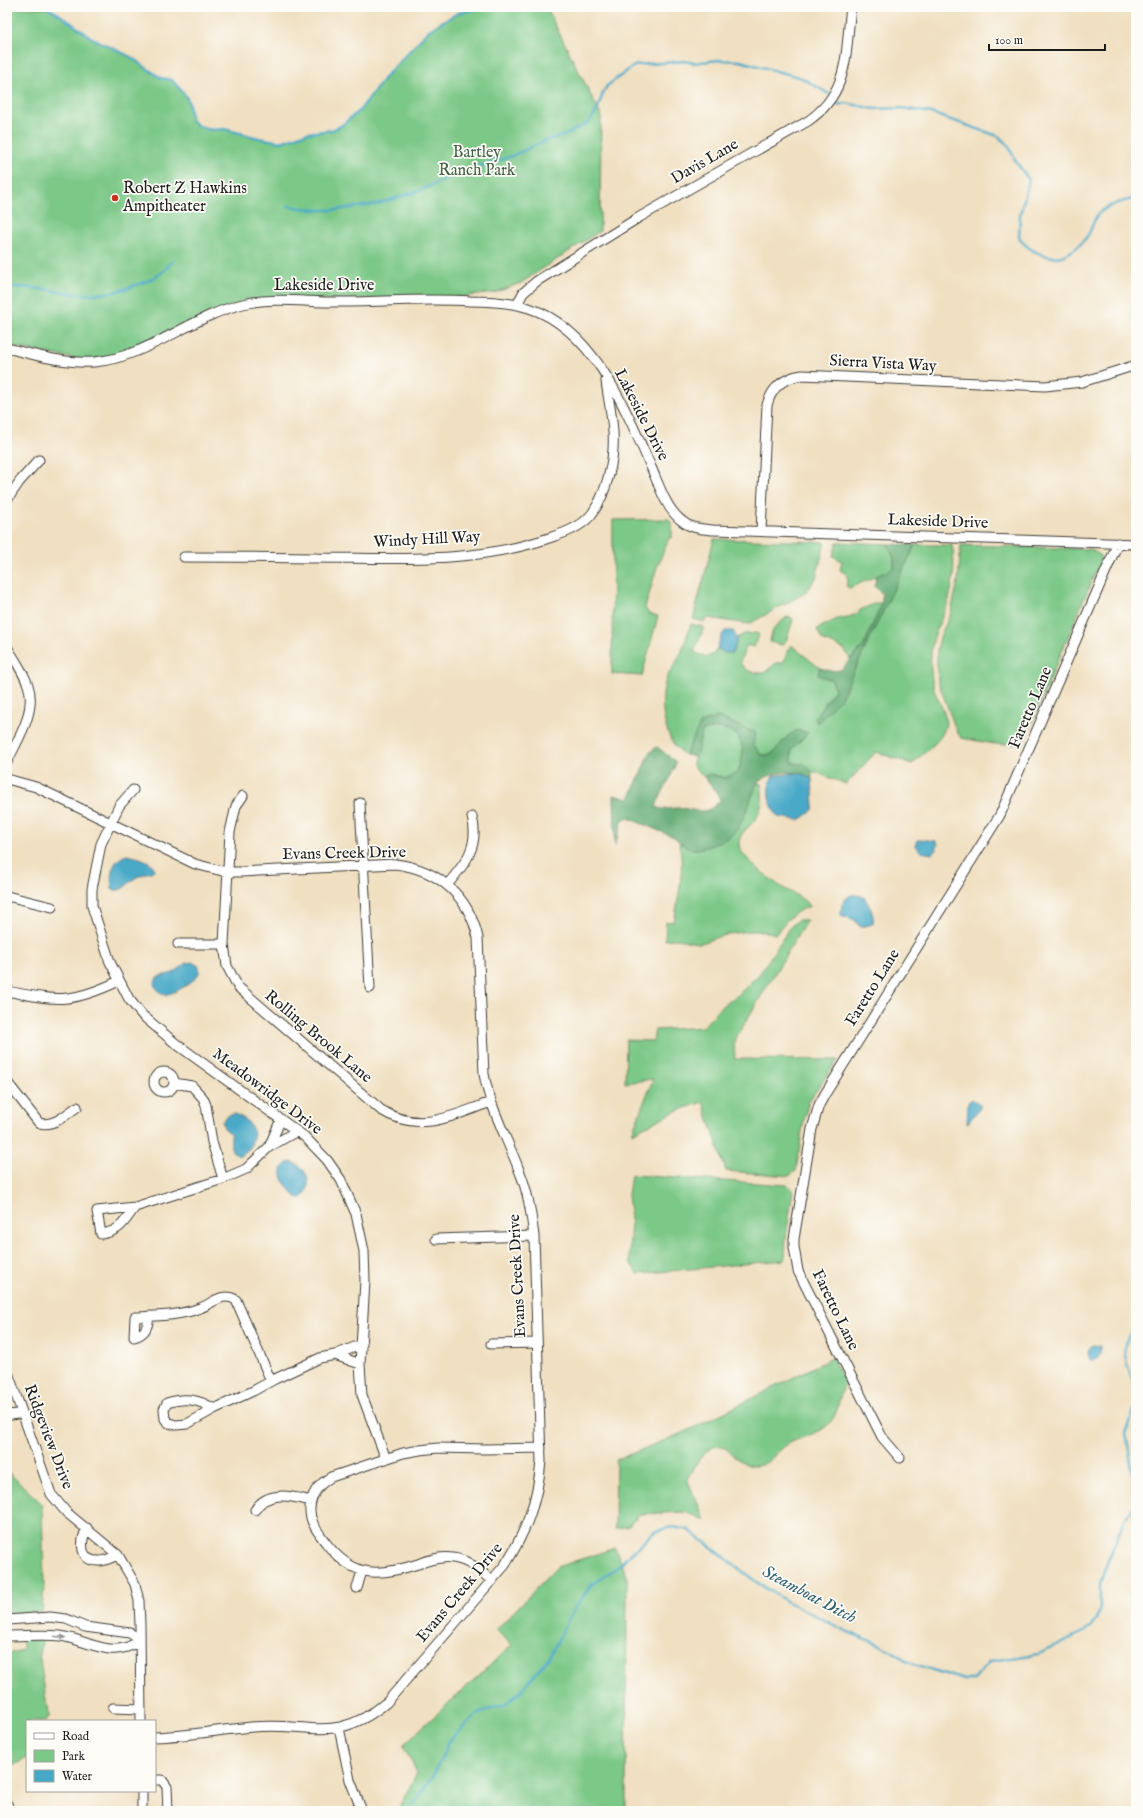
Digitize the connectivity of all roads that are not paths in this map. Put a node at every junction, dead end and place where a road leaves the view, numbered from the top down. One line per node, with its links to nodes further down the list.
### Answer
1 (851, 7): 2 (street, Davis Lane)
2 (517, 306): 3 (street, Lakeside Drive); 5 (street, Lakeside Drive)
3 (7, 348)
4 (1136, 365): 8 (street, Sierra Vista Way)
5 (606, 376): 8 (street, Lakeside Drive); 11 (street, Windy Hill Way)
6 (39, 460): 7 (street)
7 (7, 500)
8 (761, 531): 9 (street, Lakeside Drive)
9 (1118, 543): 10 (street, Lakeside Drive); 53 (street, Faretto Lane)
10 (1136, 544)
11 (184, 557)
12 (7, 647): 13 (street)
13 (7, 762)
14 (7, 779): 19 (street)
15 (133, 790): 19 (street, Meadowridge Drive)
16 (243, 796): 21 (street, Rolling Brook Lane)
17 (360, 803): 20 (street)
18 (472, 817): 22 (street)
19 (108, 822): 21 (street, Evans Creek Drive); 27 (street, Meadowridge Drive)
20 (363, 865): 21 (street, Evans Creek Drive); 22 (street, Evans Creek Drive); 28 (street)
21 (228, 872): 26 (street, Rolling Brook Lane)
22 (447, 885): 32 (street, Evans Creek Drive)
23 (7, 896): 24 (street)
24 (52, 907)
25 (178, 944): 26 (street)
26 (224, 944): 32 (street, Rolling Brook Lane)
27 (119, 981): 29 (street); 34 (street, Meadowridge Drive)
28 (370, 988)
29 (7, 991)
30 (7, 1082): 33 (street)
31 (174, 1083): 37 (street)
32 (491, 1102): 39 (street, Evans Creek Drive)
33 (77, 1107)
34 (281, 1119): 35 (street, Meadowridge Drive); 36 (street)
35 (297, 1131): 36 (street); 43 (street, Meadowridge Drive)
36 (269, 1147): 37 (street)
37 (223, 1179): 38 (street)
38 (135, 1206)
39 (534, 1236): 40 (street); 42 (street, Evans Creek Drive)
40 (436, 1239)
41 (149, 1316): 48 (street)
42 (537, 1343): 44 (street); 52 (street, Evans Creek Drive)
43 (362, 1344): 45 (street); 46 (street, Meadowridge Drive)
44 (491, 1344)
45 (335, 1355): 46 (street); 48 (street)
46 (360, 1364): 54 (street, Meadowridge Drive)
47 (7, 1370): 51 (street, Ridgeview Drive)
48 (271, 1381): 49 (street)
49 (214, 1409): 49 (street)
50 (7, 1413): 51 (street)
51 (22, 1413): 57 (street, Ridgeview Drive)
52 (541, 1448): 54 (street); 60 (street, Evans Creek Drive)
53 (900, 1458)
54 (386, 1459): 55 (street)
55 (310, 1501): 56 (street); 59 (street)
56 (255, 1510)
57 (87, 1528): 58 (street, Ridgeview Drive); 58 (street)
58 (118, 1555): 67 (street, Ridgeview Drive)
59 (362, 1571): 60 (street); 61 (street)
60 (492, 1581): 72 (street, Evans Creek Drive)
61 (357, 1588)
62 (42, 1618): 63 (street); 64 (street); 65 (street)
63 (7, 1620)
64 (85, 1627): 67 (street); 68 (street)
65 (44, 1635): 66 (street); 68 (street, one-way to 68)
66 (7, 1636)
67 (140, 1640): 68 (street); 70 (street, Ridgeview Drive)
68 (82, 1643)
69 (113, 1708): 70 (street)
70 (141, 1709): 71 (street, Ridgeview Drive)
71 (141, 1720)
72 (339, 1728): 73 (street, Evans Creek Drive); 80 (street)
73 (156, 1737)
74 (156, 1780): 79 (street)
75 (142, 1792): 78 (street)
76 (7, 1804): 77 (street)
77 (10, 1811)
78 (142, 1811)
79 (168, 1811)
80 (362, 1811)

